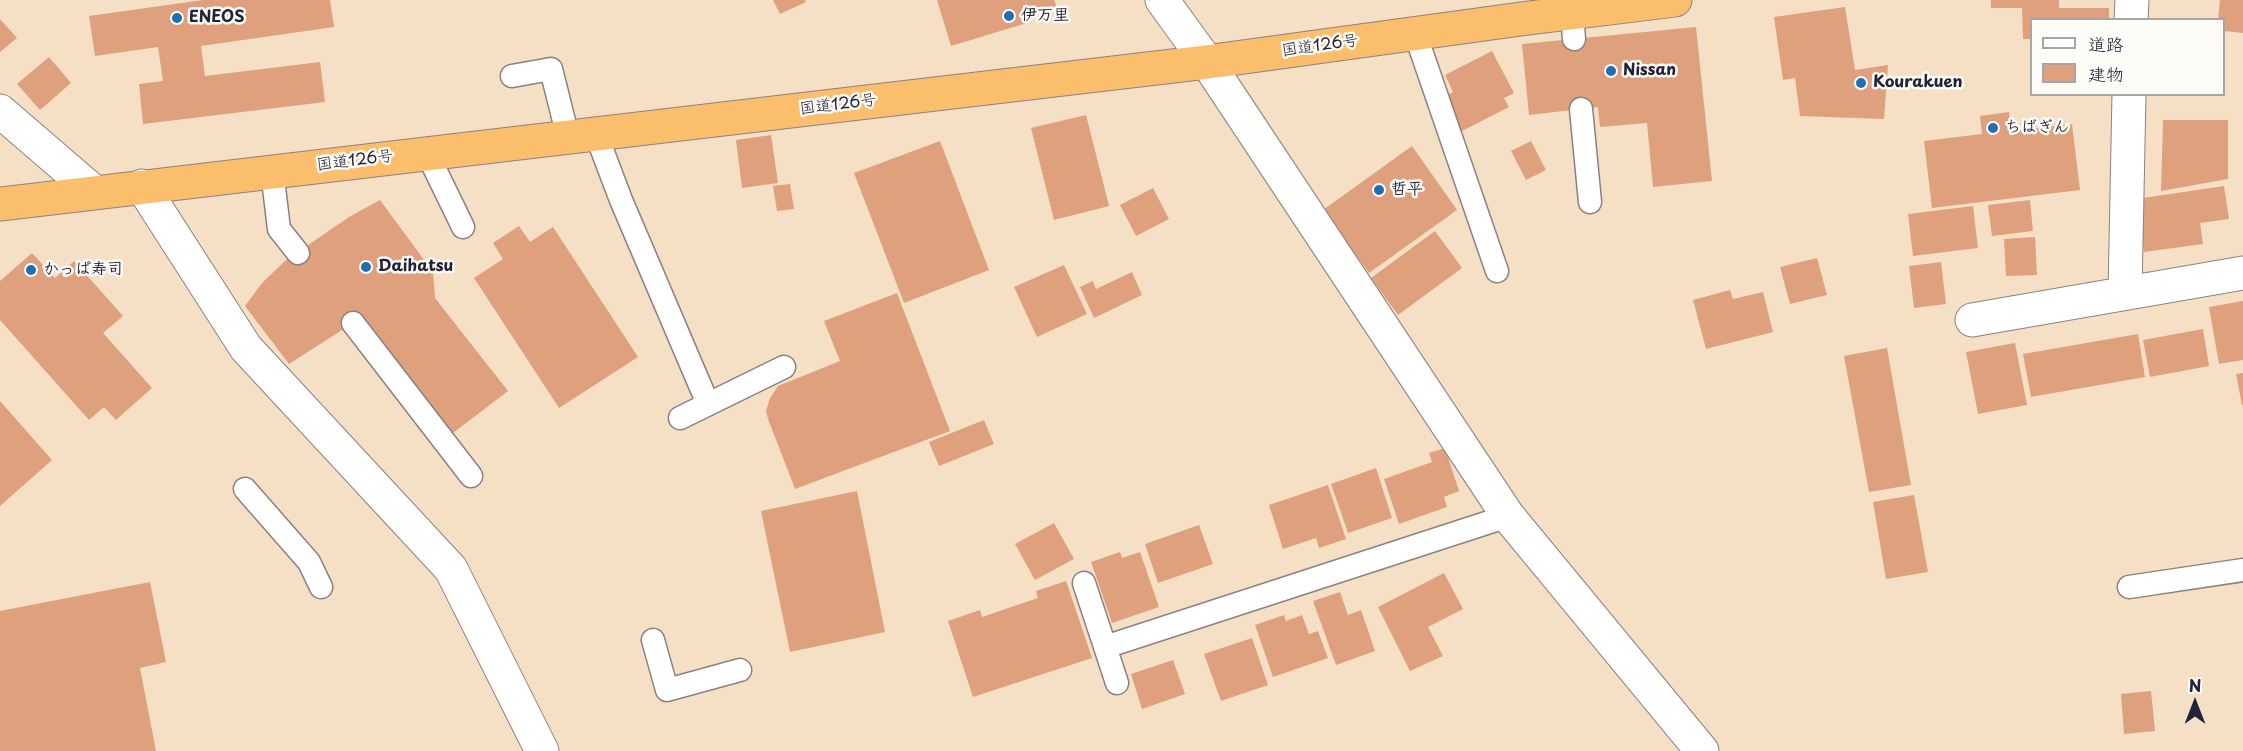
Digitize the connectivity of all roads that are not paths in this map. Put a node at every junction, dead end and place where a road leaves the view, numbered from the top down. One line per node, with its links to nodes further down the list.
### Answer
1 (1162, 0): 6 (street)
2 (1675, 0): 5 (highway, 国道126号)
3 (2132, 0): 4 (street)
4 (2131, 18)
5 (1415, 33): 6 (highway, 国道126号); 20 (lane)
6 (1207, 62): 11 (highway, 国道126号); 30 (street)
7 (512, 76): 11 (lane)
8 (2129, 96): 22 (street)
9 (1581, 109): 16 (lane)
10 (0, 111): 15 (street)
11 (582, 135): 12 (highway, 国道126号); 26 (lane)
12 (427, 153): 13 (highway, 国道126号); 18 (lane)
13 (272, 171): 14 (highway, 国道126号); 19 (lane)
14 (142, 186): 15 (highway, 国道126号); 39 (street)
15 (94, 192): 17 (highway, 国道126号)
16 (1590, 202)
17 (0, 204)
18 (463, 226)
19 (297, 253)
20 (1497, 271)
21 (2243, 273): 22 (street)
22 (2125, 293): 23 (street)
23 (1972, 320)
24 (352, 323): 28 (lane)
25 (784, 367): 26 (lane)
26 (708, 404): 27 (lane)
27 (680, 418)
28 (471, 476)
29 (245, 489): 33 (lane)
30 (1508, 516): 36 (lane); 40 (street)
31 (2243, 570): 34 (lane)
32 (1084, 583): 36 (lane)
33 (321, 587)
34 (2129, 587)
35 (653, 640): 37 (lane)
36 (1105, 647): 38 (lane)
37 (740, 670)
38 (1117, 683)
39 (542, 751)
40 (1702, 751)

